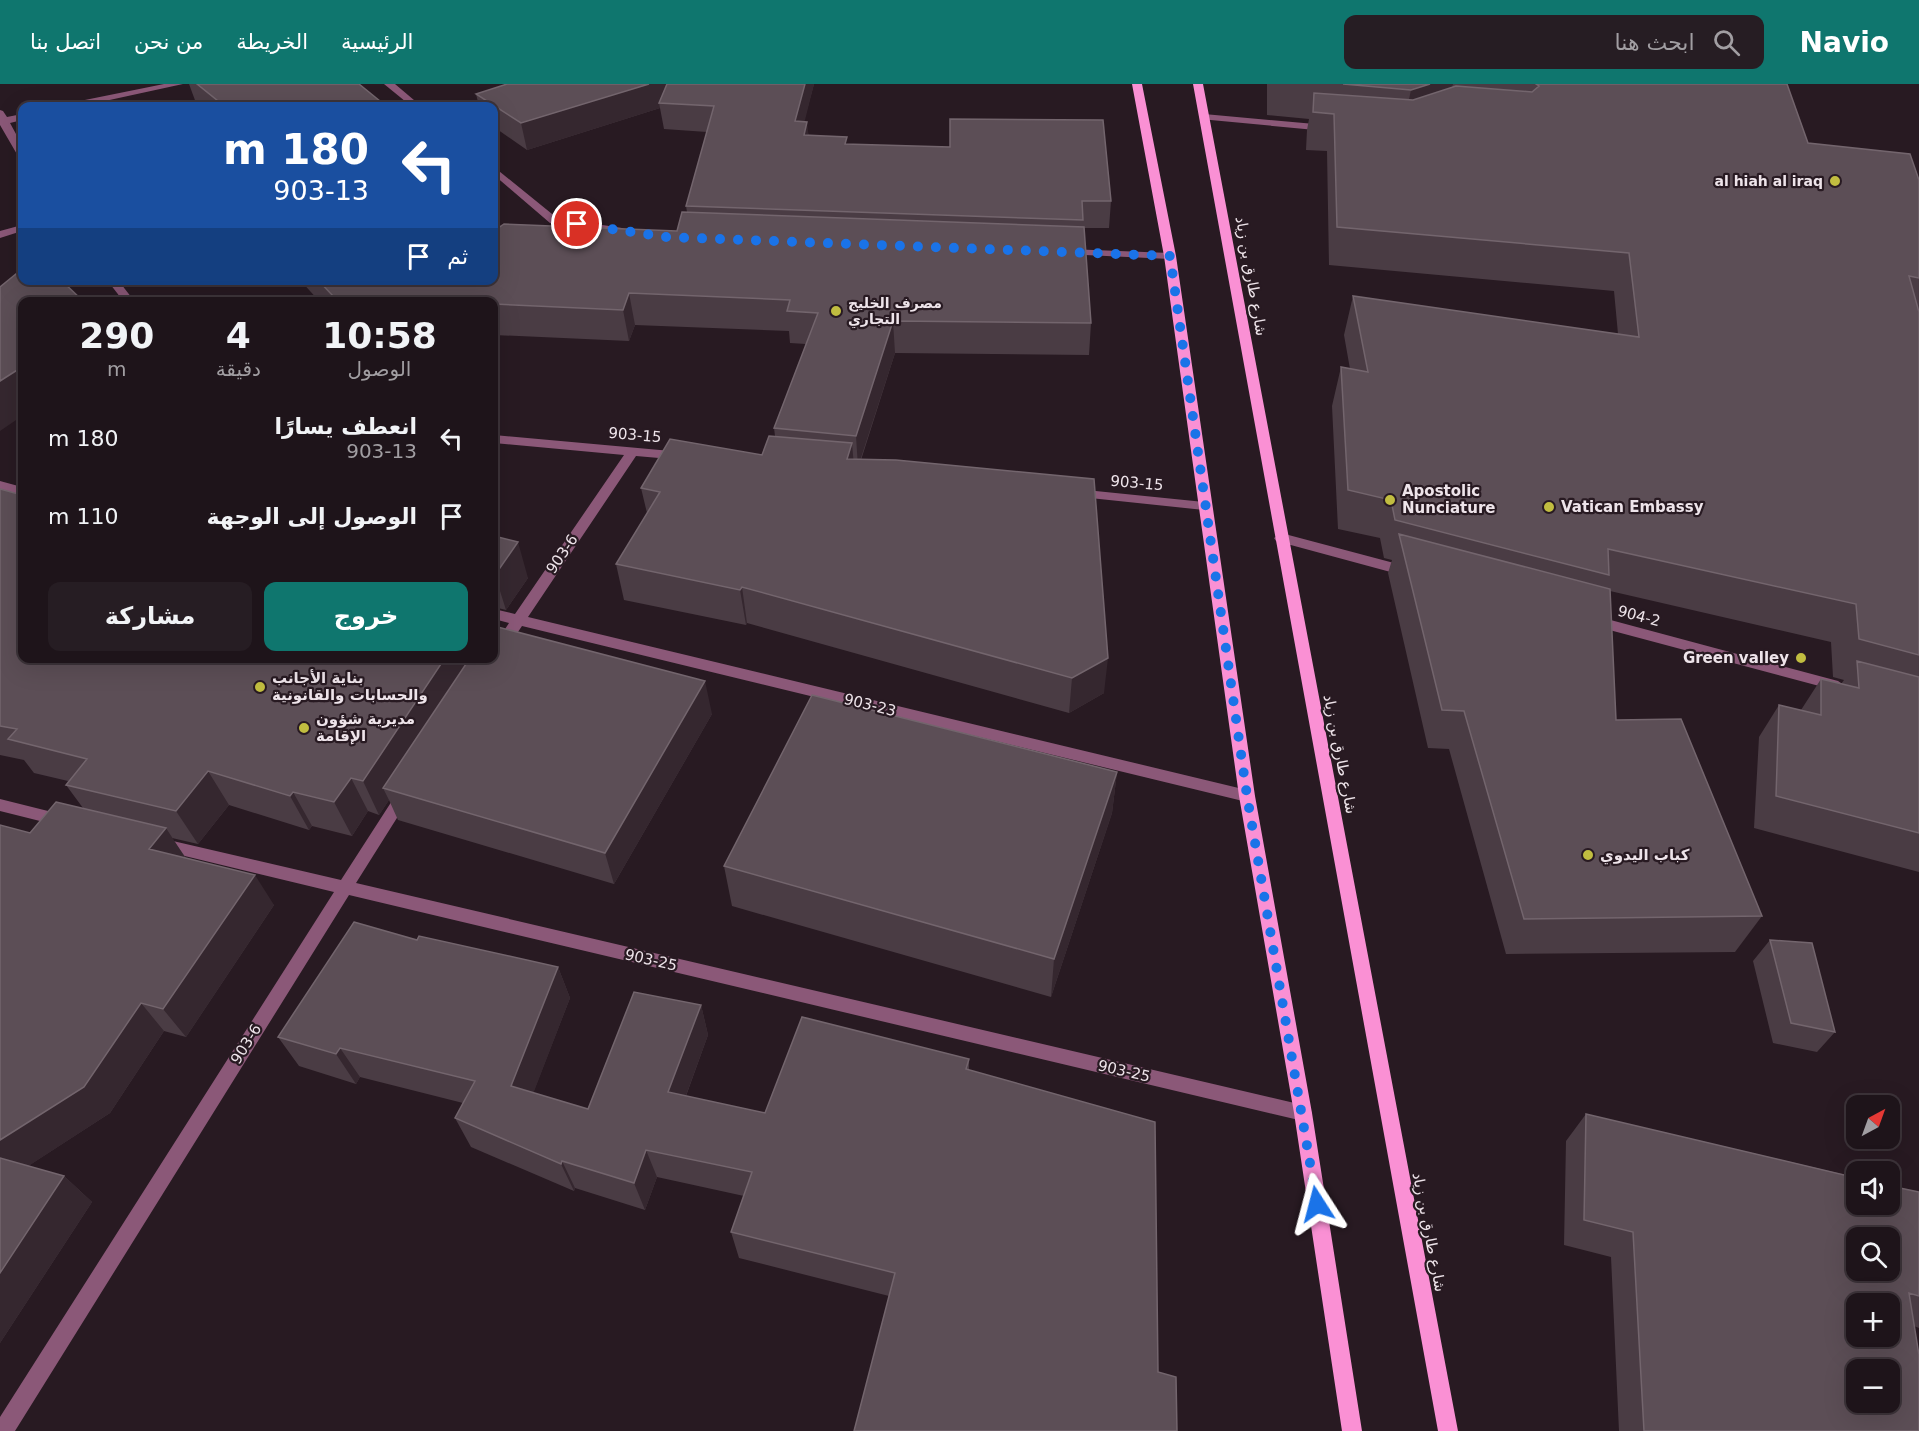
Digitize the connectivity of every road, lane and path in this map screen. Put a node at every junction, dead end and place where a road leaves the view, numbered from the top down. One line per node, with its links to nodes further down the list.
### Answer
1 (178, 84): 5 (street)
2 (389, 84): 6 (street)
3 (1137, 84): 17 (main road)
4 (1198, 84): 8 (main road, شارع طارق بن زياد)
5 (90, 102)
6 (411, 102)
7 (18, 117): 9 (street)
8 (1204, 117): 10 (street); 27 (main road, شارع طارق بن زياد)
9 (1, 118): 11 (street)
10 (1335, 128)
11 (18, 147)
12 (498, 173): 14 (street)
13 (18, 229): 15 (street)
14 (632, 232)
15 (0, 235)
16 (1053, 252): 17 (street)
17 (1170, 256): 26 (main road)
18 (116, 285): 19 (street)
19 (126, 297)
20 (498, 439): 21 (street, 903-15)
21 (632, 452): 22 (street, 903-15); 31 (street, 903-6)
22 (692, 457)
23 (0, 484): 24 (street)
24 (18, 490)
25 (1061, 492): 26 (street, 903-15)
26 (1204, 506): 35 (main road)
27 (1281, 538): 28 (street); 43 (main road, شارع طارق بن زياد)
28 (1421, 575)
29 (498, 615): 31 (street, 903-23)
30 (1583, 618): 33 (street, 904-2)
31 (517, 620): 32 (street, 903-6); 35 (street, 903-23)
32 (498, 649)
33 (1850, 689)
34 (414, 778): 39 (street, 903-6)
35 (1247, 796): 40 (main road)
36 (0, 805): 37 (street)
37 (80, 825)
38 (149, 841): 39 (street, 903-25)
39 (343, 888): 40 (street, 903-25); 41 (street, 903-6)
40 (1303, 1113): 42 (main road)
41 (3, 1431)
42 (1352, 1431)
43 (1448, 1431)

